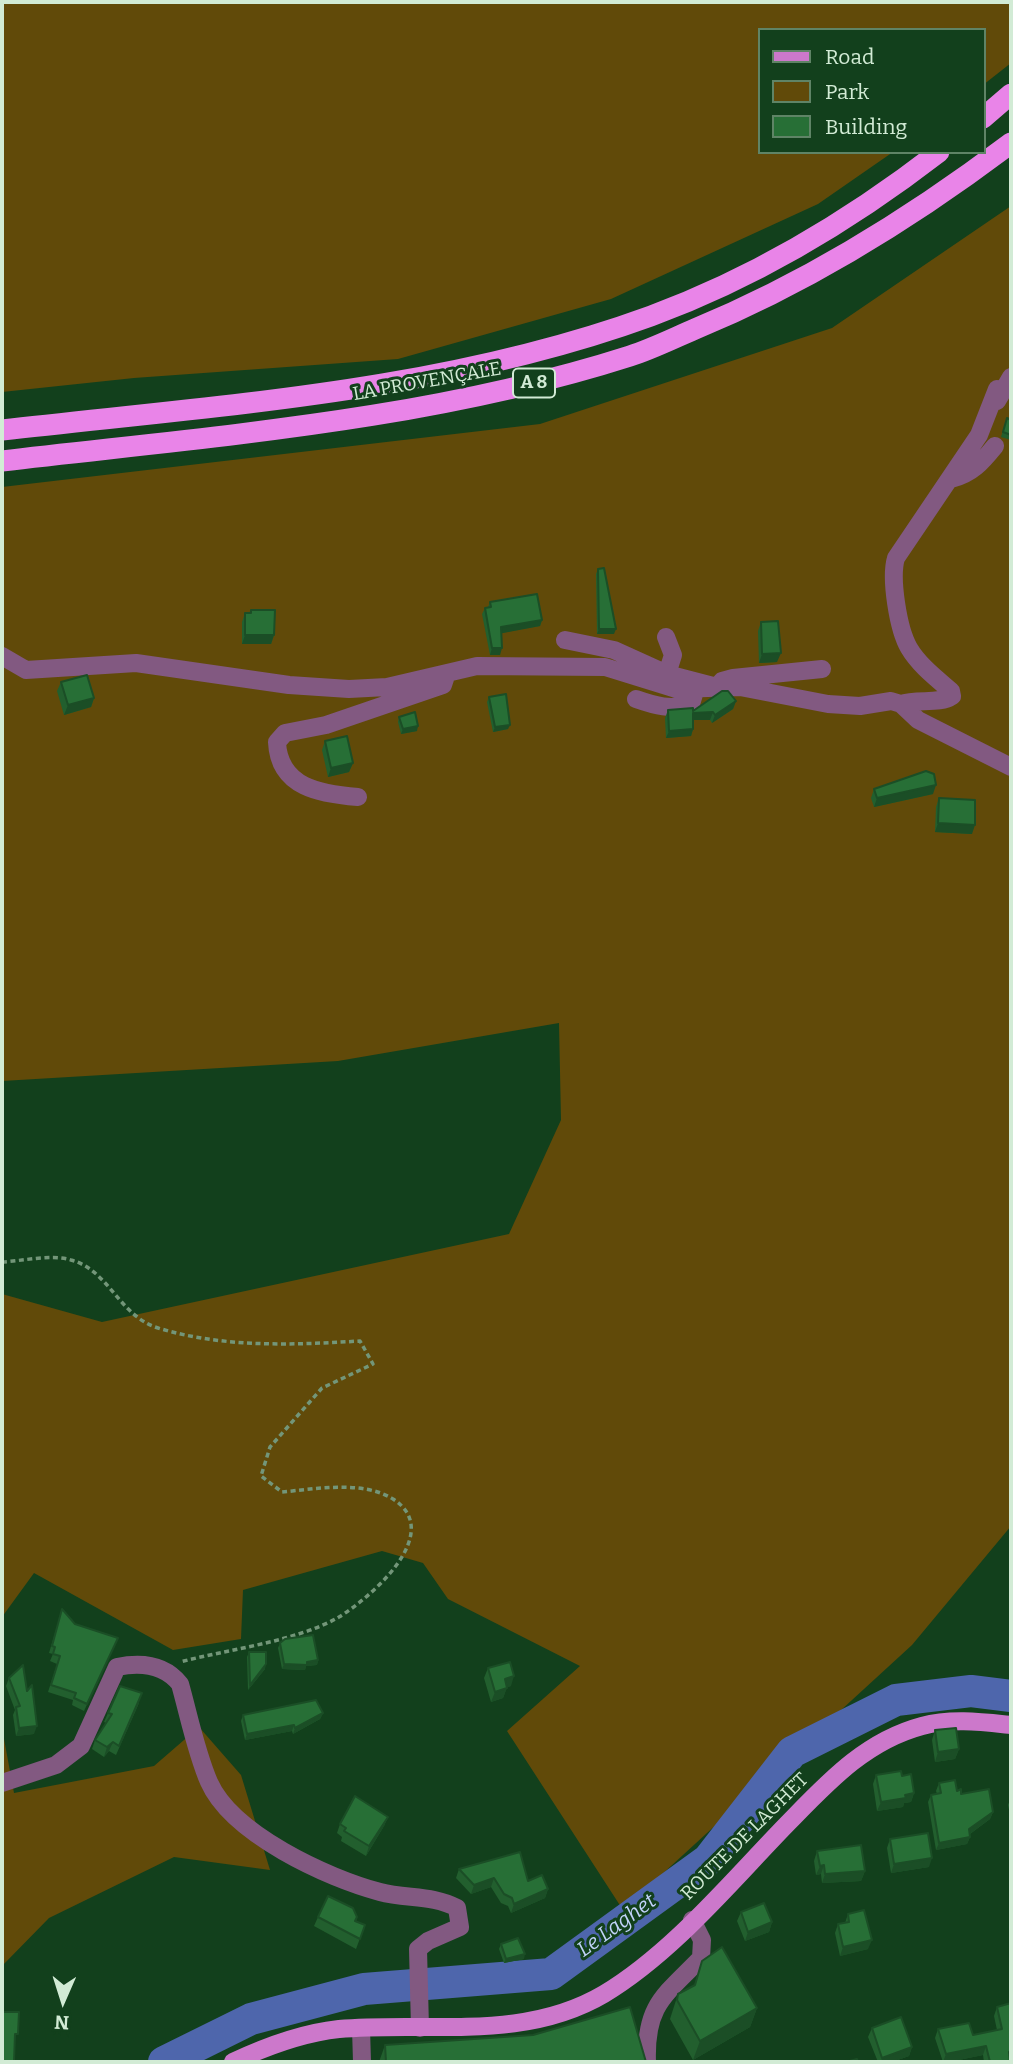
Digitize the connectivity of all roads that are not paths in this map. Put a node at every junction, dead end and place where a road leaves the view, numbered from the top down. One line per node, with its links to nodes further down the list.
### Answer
1 (1011, 94): 2 (highway)
2 (985, 116)
3 (1011, 143): 10 (highway, LA PROVENÇALE / A 8)
4 (936, 154): 8 (highway, LA PROVENÇALE / A 8)
5 (1011, 377): 7 (street)
6 (997, 389): 7 (street)
7 (990, 409): 11 (street)
8 (2, 430)
9 (995, 446): 11 (street)
10 (2, 461)
11 (951, 480): 21 (street)
12 (666, 637): 17 (street)
13 (565, 640): 17 (street)
14 (2, 656): 16 (street)
15 (822, 669): 18 (street)
16 (448, 672): 19 (street); 23 (street)
17 (667, 674): 18 (street)
18 (717, 687): 19 (street); 21 (street)
19 (695, 691): 20 (street)
20 (636, 699)
21 (901, 704): 22 (street)
22 (1011, 767)
23 (358, 797)
24 (1011, 1725): 26 (main road, ROUTE DE LAGHET)
25 (2, 1783): 27 (street)
26 (692, 1920): 27 (main road, ROUTE DE LAGHET); 31 (street)
27 (419, 2021): 28 (main road, ROUTE DE LAGHET)
28 (360, 2028): 29 (main road, ROUTE DE LAGHET); 30 (street)
29 (233, 2062)
30 (362, 2062)
31 (647, 2062)

